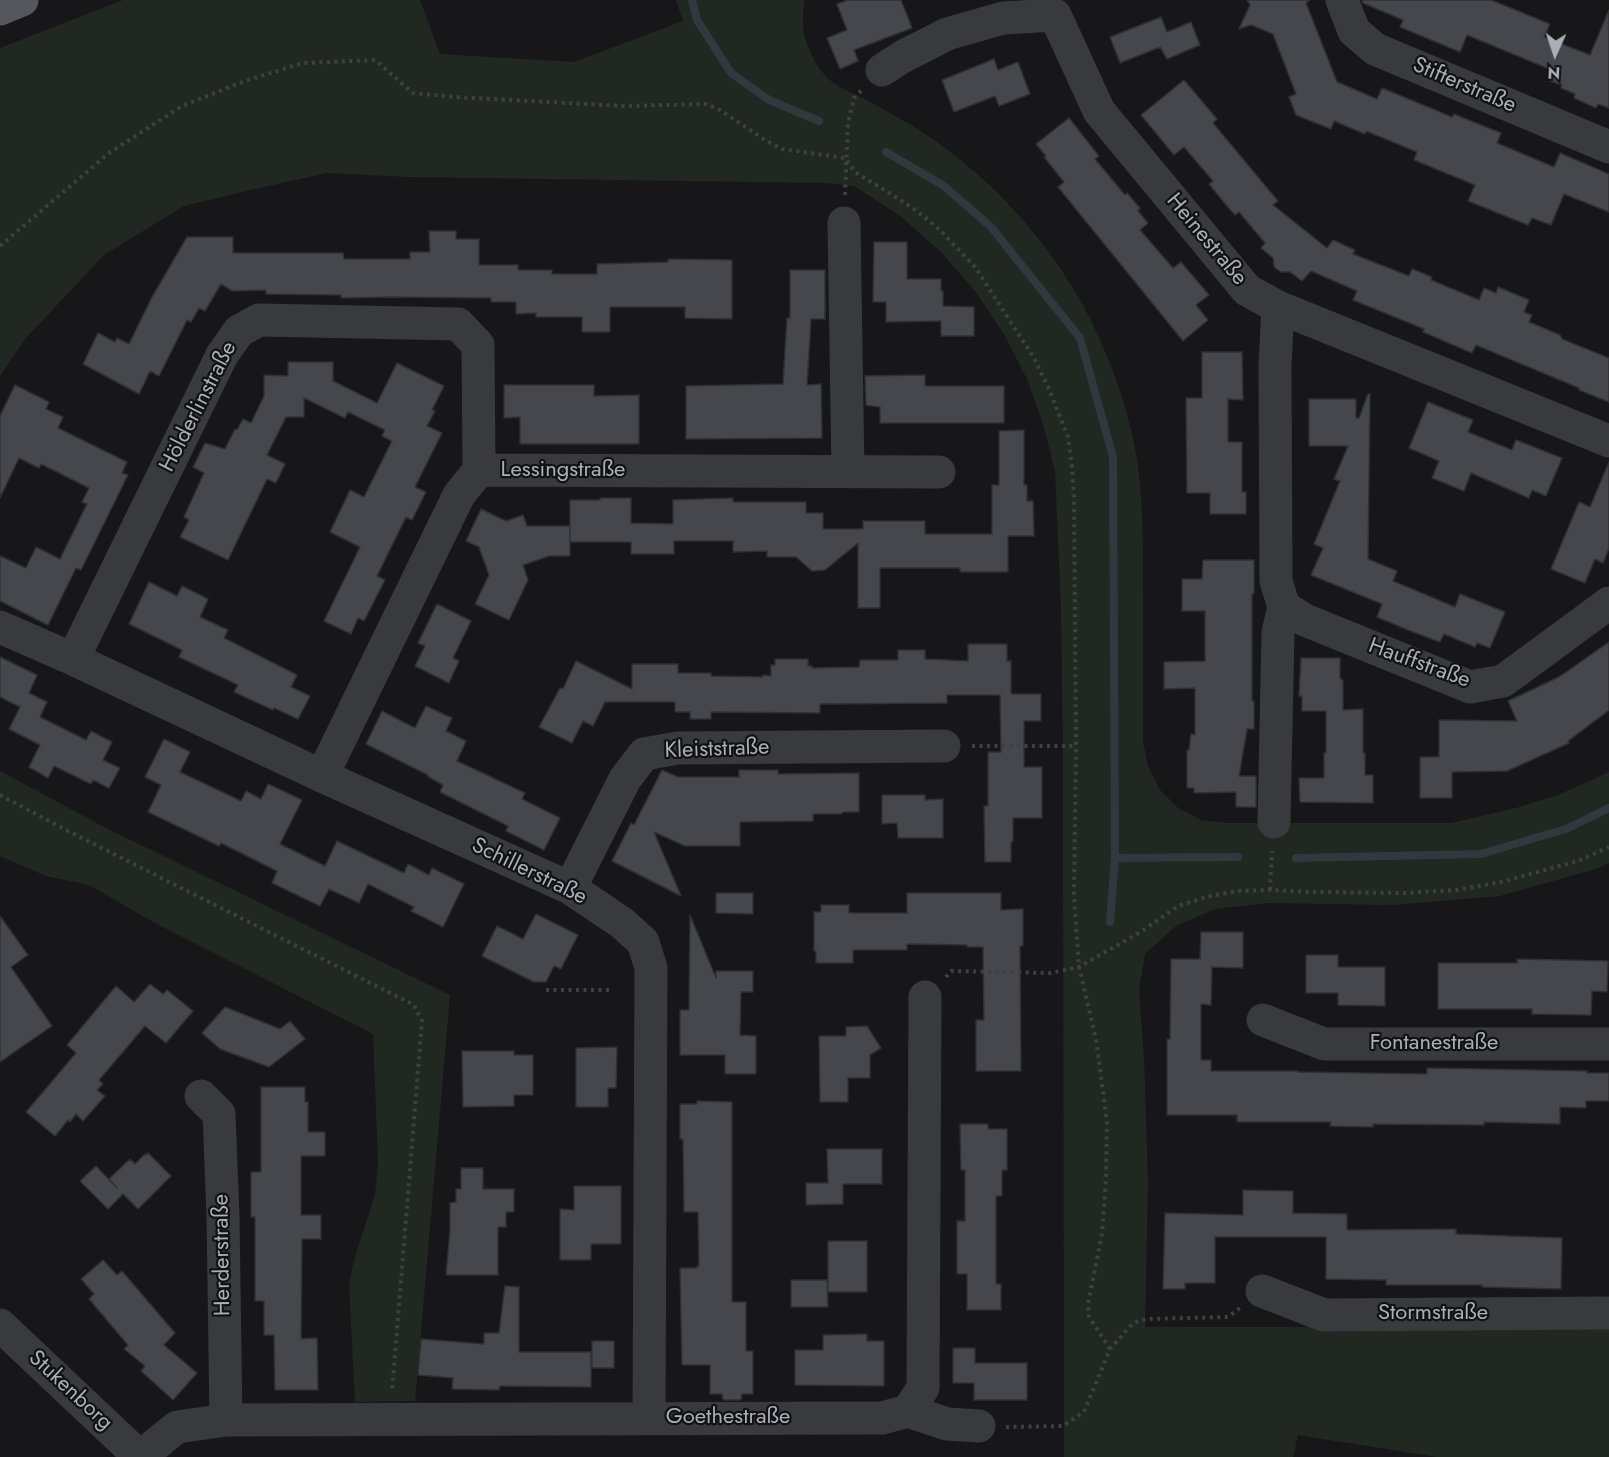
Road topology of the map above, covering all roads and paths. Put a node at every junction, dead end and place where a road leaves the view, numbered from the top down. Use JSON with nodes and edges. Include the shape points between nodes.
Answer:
{"nodes":[{"id":1,"x":22,"y":0,"type":"edge"},
{"id":2,"x":1342,"y":0,"type":"edge"},
{"id":3,"x":1064,"y":8,"type":"edge"},
{"id":4,"x":0,"y":9,"type":"edge"},
{"id":5,"x":882,"y":70,"type":"joint"},
{"id":6,"x":1609,"y":147,"type":"edge"},
{"id":7,"x":845,"y":158,"type":"junction"},
{"id":8,"x":844,"y":223,"type":"joint"},
{"id":9,"x":0,"y":246,"type":"edge"},
{"id":10,"x":1278,"y":306,"type":"junction"},
{"id":11,"x":1609,"y":441,"type":"edge"},
{"id":12,"x":479,"y":470,"type":"junction"},
{"id":13,"x":848,"y":472,"type":"junction"},
{"id":14,"x":939,"y":472,"type":"dead end"},
{"id":15,"x":1609,"y":603,"type":"edge"},
{"id":16,"x":1284,"y":607,"type":"junction"},
{"id":17,"x":0,"y":627,"type":"edge"},
{"id":18,"x":73,"y":659,"type":"junction"},
{"id":19,"x":944,"y":746,"type":"joint"},
{"id":20,"x":1076,"y":746,"type":"junction"},
{"id":21,"x":322,"y":776,"type":"junction"},
{"id":22,"x":0,"y":795,"type":"edge"},
{"id":23,"x":1274,"y":822,"type":"joint"},
{"id":24,"x":1609,"y":847,"type":"edge"},
{"id":25,"x":570,"y":888,"type":"junction"},
{"id":26,"x":1270,"y":890,"type":"junction"},
{"id":27,"x":1079,"y":967,"type":"junction"},
{"id":28,"x":546,"y":990,"type":"dead end"},
{"id":29,"x":612,"y":990,"type":"dead end"},
{"id":30,"x":925,"y":997,"type":"joint"},
{"id":31,"x":1263,"y":1020,"type":"dead end"},
{"id":32,"x":1609,"y":1044,"type":"edge"},
{"id":33,"x":201,"y":1096,"type":"dead end"},
{"id":34,"x":1262,"y":1291,"type":"joint"},
{"id":35,"x":1609,"y":1313,"type":"edge"},
{"id":36,"x":0,"y":1325,"type":"edge"},
{"id":37,"x":1110,"y":1350,"type":"junction"},
{"id":38,"x":908,"y":1411,"type":"junction"},
{"id":39,"x":649,"y":1418,"type":"junction"},
{"id":40,"x":226,"y":1420,"type":"junction"},
{"id":41,"x":390,"y":1420,"type":"junction"},
{"id":42,"x":979,"y":1426,"type":"joint"},
{"id":43,"x":140,"y":1457,"type":"edge"}],
"edges":[{"from":1,"to":4,"type":"main road"},
{"from":2,"to":6,"type":"street","name":"Stifterstraße","via":[[1354,31],[1375,49]]},
{"from":3,"to":5,"type":"street","name":"Heinestraße","via":[[1003,18],[947,34]]},
{"from":3,"to":10,"type":"street","name":"Heinestraße","via":[[1100,111],[1247,290]]},
{"from":5,"to":7,"type":"path","via":[[854,98]]},
{"from":7,"to":8,"type":"path"},
{"from":7,"to":9,"type":"path","via":[[782,149],[706,104],[622,106],[413,93],[375,60],[303,63],[182,106],[110,153]]},
{"from":7,"to":20,"type":"path","via":[[855,172],[939,229],[975,267],[1034,358],[1053,398],[1068,438],[1074,496]]},
{"from":8,"to":13,"type":"street"},
{"from":10,"to":11,"type":"street","name":"Heinestraße"},
{"from":10,"to":16,"type":"street","via":[[1276,581]]},
{"from":12,"to":13,"type":"street","name":"Lessingstraße"},
{"from":12,"to":18,"type":"street","name":"Hölderlinstraße","via":[[478,345],[458,324],[259,320],[239,331],[222,355]]},
{"from":12,"to":21,"type":"street","name":"Lessingstraße","via":[[459,495]]},
{"from":13,"to":14,"type":"street","name":"Lessingstraße"},
{"from":15,"to":16,"type":"street","name":"Hauffstraße","via":[[1503,681],[1470,687],[1305,620]]},
{"from":16,"to":23,"type":"street","via":[[1278,632]]},
{"from":17,"to":18,"type":"street","name":"Schillerstraße"},
{"from":18,"to":21,"type":"street","name":"Schillerstraße"},
{"from":19,"to":20,"type":"path"},
{"from":19,"to":25,"type":"street","name":"Kleiststraße","via":[[678,748],[644,754],[625,778]]},
{"from":20,"to":27,"type":"path","via":[[1074,897]]},
{"from":21,"to":25,"type":"street","name":"Schillerstraße"},
{"from":22,"to":41,"type":"path","via":[[414,1005],[422,1021]]},
{"from":23,"to":26,"type":"path"},
{"from":24,"to":26,"type":"path","via":[[1578,861],[1457,890],[1380,893]]},
{"from":25,"to":39,"type":"street","name":"Schillerstraße","via":[[643,942],[651,968]]},
{"from":26,"to":27,"type":"path","via":[[1237,891],[1178,906]]},
{"from":27,"to":30,"type":"path","via":[[1052,973],[951,971]]},
{"from":27,"to":37,"type":"path","via":[[1096,1039],[1107,1122],[1102,1234],[1089,1317]]},
{"from":28,"to":29,"type":"path"},
{"from":30,"to":38,"type":"street","via":[[923,1388]]},
{"from":31,"to":32,"type":"street","name":"Fontanestraße","via":[[1324,1044]]},
{"from":33,"to":40,"type":"street","name":"Herderstraße","via":[[219,1114]]},
{"from":34,"to":35,"type":"street","name":"Stormstraße","via":[[1324,1315]]},
{"from":34,"to":37,"type":"path","via":[[1228,1317],[1146,1319],[1133,1323]]},
{"from":36,"to":43,"type":"street","name":"Stukenborg"},
{"from":37,"to":42,"type":"path","via":[[1084,1412],[1064,1426]]},
{"from":38,"to":39,"type":"street","name":"Goethestraße","via":[[882,1418]]},
{"from":38,"to":42,"type":"street","via":[[947,1424]]},
{"from":39,"to":41,"type":"street","name":"Goethestraße"},
{"from":40,"to":41,"type":"street","name":"Goethestraße"},
{"from":40,"to":43,"type":"street","name":"Goethestraße","via":[[177,1427]]}]}
